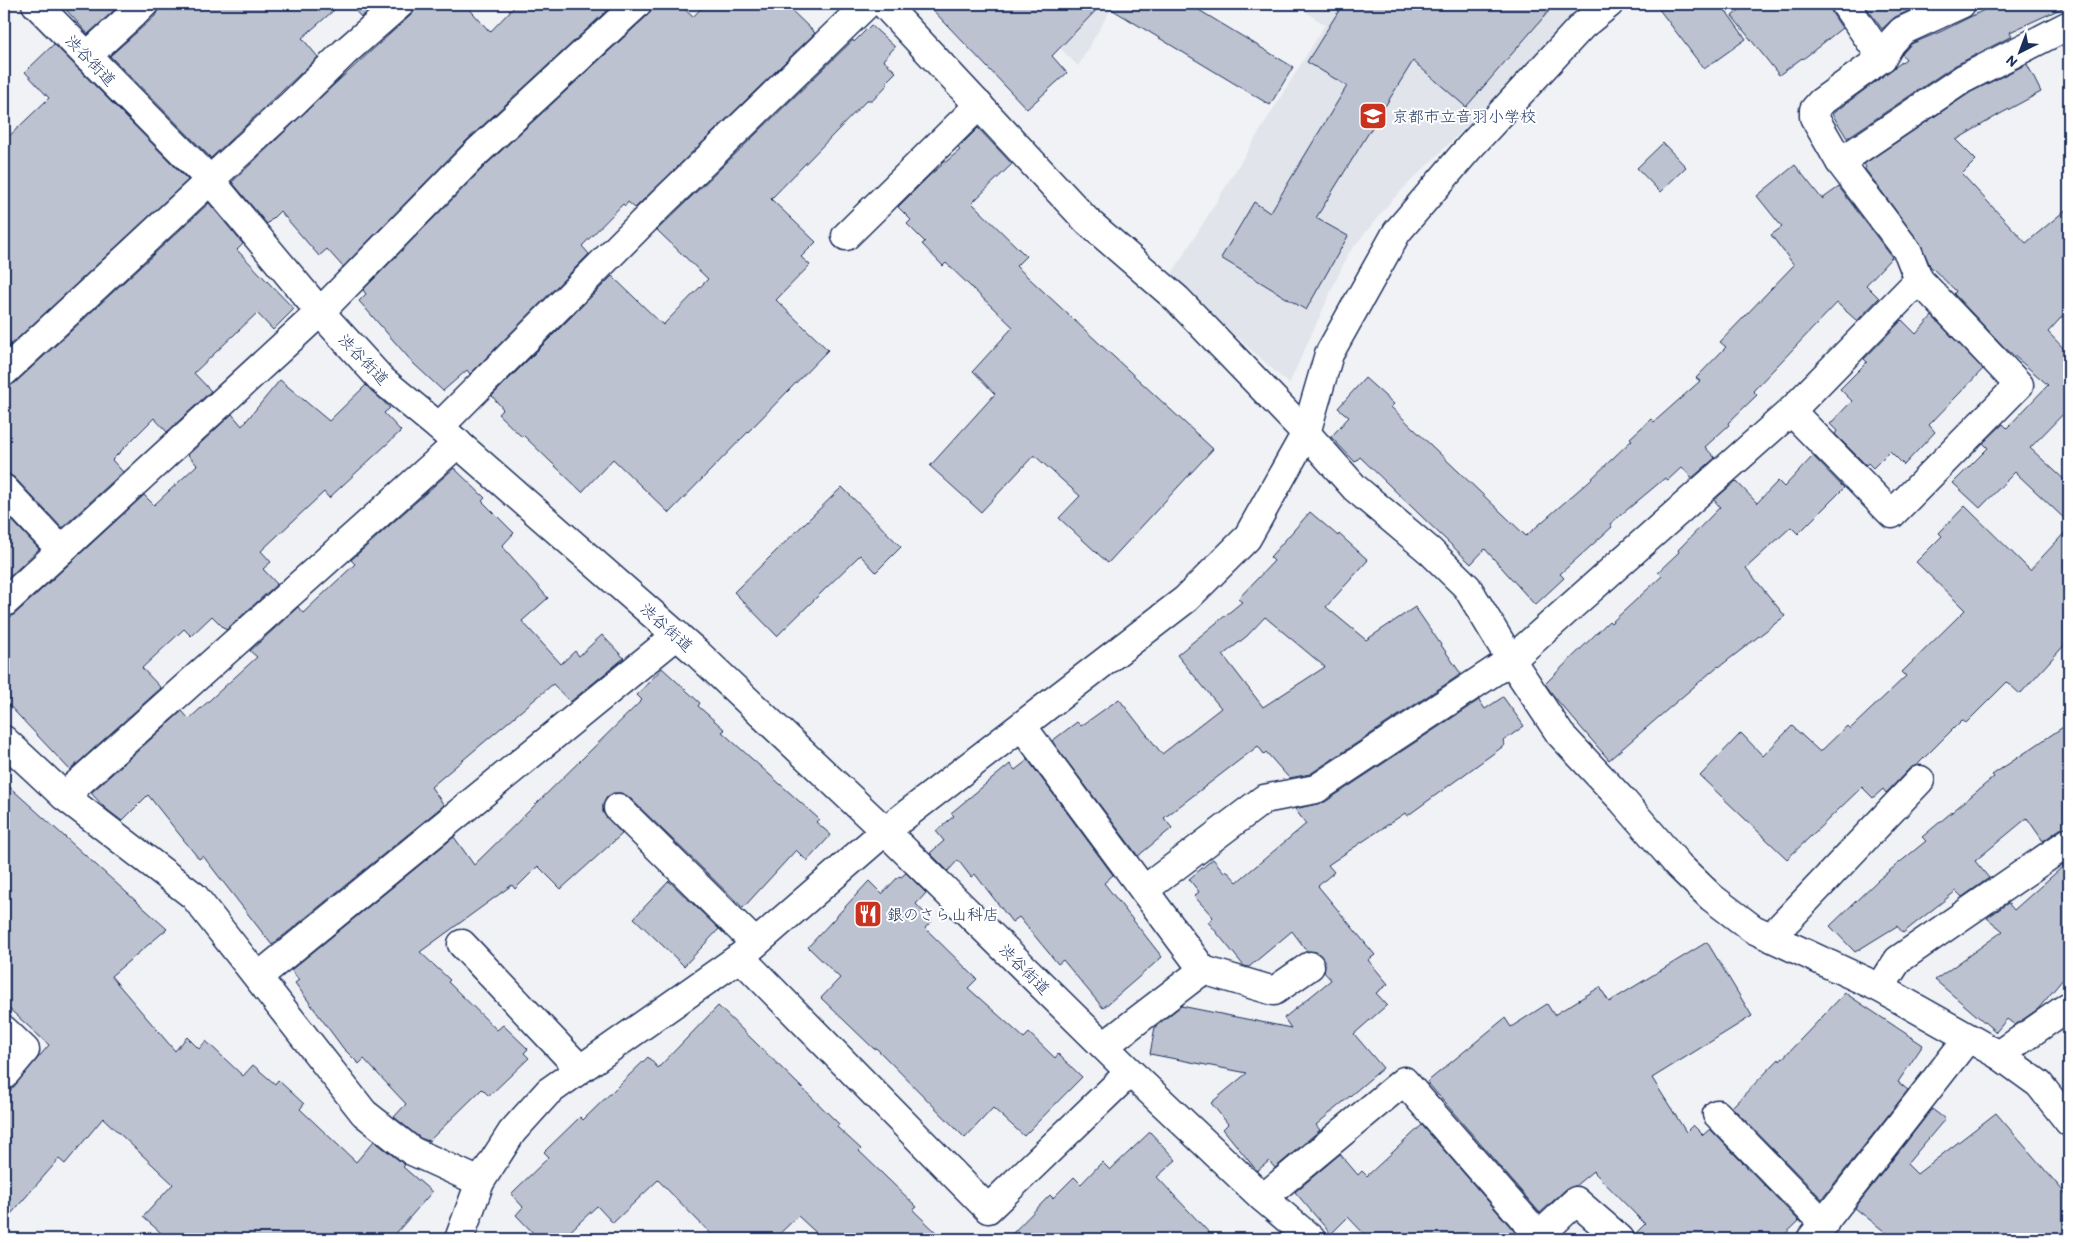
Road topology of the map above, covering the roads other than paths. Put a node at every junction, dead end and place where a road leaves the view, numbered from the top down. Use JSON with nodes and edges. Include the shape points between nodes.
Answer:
{"nodes":[{"id":1,"x":36,"y":4,"type":"edge"},
{"id":2,"x":144,"y":4,"type":"edge"},
{"id":3,"x":400,"y":4,"type":"edge"},
{"id":4,"x":637,"y":4,"type":"edge"},
{"id":5,"x":867,"y":4,"type":"edge"},
{"id":6,"x":884,"y":4,"type":"edge"},
{"id":7,"x":1609,"y":4,"type":"edge"},
{"id":8,"x":1845,"y":4,"type":"edge"},
{"id":9,"x":1961,"y":4,"type":"edge"},
{"id":10,"x":2069,"y":25,"type":"edge"},
{"id":11,"x":87,"y":56,"type":"junction"},
{"id":12,"x":1882,"y":58,"type":"junction"},
{"id":13,"x":979,"y":105,"type":"junction"},
{"id":14,"x":1840,"y":162,"type":"junction"},
{"id":15,"x":210,"y":180,"type":"junction"},
{"id":16,"x":846,"y":236,"type":"dead end"},
{"id":17,"x":1918,"y":280,"type":"junction"},
{"id":18,"x":320,"y":312,"type":"junction"},
{"id":19,"x":4,"y":372,"type":"edge"},
{"id":20,"x":1791,"y":411,"type":"junction"},
{"id":21,"x":1306,"y":433,"type":"junction"},
{"id":22,"x":449,"y":435,"type":"junction"},
{"id":23,"x":4,"y":489,"type":"edge"},
{"id":24,"x":61,"y":550,"type":"junction"},
{"id":25,"x":4,"y":603,"type":"edge"},
{"id":26,"x":677,"y":635,"type":"junction"},
{"id":27,"x":1511,"y":660,"type":"junction"},
{"id":28,"x":1022,"y":726,"type":"junction"},
{"id":29,"x":4,"y":740,"type":"edge"},
{"id":30,"x":1920,"y":780,"type":"dead end"},
{"id":31,"x":64,"y":796,"type":"junction"},
{"id":32,"x":618,"y":808,"type":"dead end"},
{"id":33,"x":885,"y":831,"type":"junction"},
{"id":34,"x":2069,"y":842,"type":"edge"},
{"id":35,"x":1144,"y":890,"type":"junction"},
{"id":36,"x":1772,"y":936,"type":"junction"},
{"id":37,"x":462,"y":944,"type":"dead end"},
{"id":38,"x":747,"y":950,"type":"junction"},
{"id":39,"x":1310,"y":966,"type":"dead end"},
{"id":40,"x":1203,"y":970,"type":"junction"},
{"id":41,"x":258,"y":977,"type":"junction"},
{"id":42,"x":1880,"y":988,"type":"junction"},
{"id":43,"x":2069,"y":1006,"type":"edge"},
{"id":44,"x":4,"y":1030,"type":"edge"},
{"id":45,"x":1968,"y":1038,"type":"junction"},
{"id":46,"x":1104,"y":1046,"type":"junction"},
{"id":47,"x":1999,"y":1056,"type":"junction"},
{"id":48,"x":580,"y":1069,"type":"junction"},
{"id":49,"x":1130,"y":1072,"type":"junction"},
{"id":50,"x":4,"y":1075,"type":"edge"},
{"id":51,"x":1717,"y":1114,"type":"dead end"},
{"id":52,"x":2069,"y":1122,"type":"edge"},
{"id":53,"x":480,"y":1182,"type":"junction"},
{"id":54,"x":1263,"y":1198,"type":"junction"},
{"id":55,"x":1817,"y":1232,"type":"edge"},
{"id":56,"x":1297,"y":1235,"type":"edge"},
{"id":57,"x":1537,"y":1238,"type":"edge"},
{"id":58,"x":459,"y":1239,"type":"edge"},
{"id":59,"x":1620,"y":1239,"type":"edge"}],
"edges":[{"from":1,"to":11,"type":"street","name":"渋谷街道"},
{"from":2,"to":11,"type":"street"},
{"from":3,"to":15,"type":"street"},
{"from":4,"to":18,"type":"street","via":[[476,153]]},
{"from":5,"to":22,"type":"street","via":[[662,203]]},
{"from":6,"to":13,"type":"street"},
{"from":7,"to":21,"type":"street","via":[[1582,26],[1469,148],[1397,232],[1329,354]]},
{"from":8,"to":12,"type":"street"},
{"from":9,"to":12,"type":"street","via":[[1902,31]]},
{"from":10,"to":14,"type":"street","via":[[1963,79]]},
{"from":11,"to":15,"type":"street","name":"渋谷街道"},
{"from":12,"to":14,"type":"street","via":[[1814,110],[1814,117]]},
{"from":13,"to":16,"type":"street"},
{"from":13,"to":21,"type":"street","via":[[1087,221],[1178,299]]},
{"from":14,"to":17,"type":"street","via":[[1908,252]]},
{"from":15,"to":18,"type":"street","name":"渋谷街道"},
{"from":15,"to":19,"type":"street"},
{"from":17,"to":20,"type":"street"},
{"from":17,"to":20,"type":"street","via":[[2019,385],[1892,514]]},
{"from":18,"to":22,"type":"street","name":"渋谷街道","via":[[382,380]]},
{"from":18,"to":24,"type":"street"},
{"from":20,"to":27,"type":"street"},
{"from":21,"to":27,"type":"street","via":[[1355,488],[1467,587]]},
{"from":21,"to":28,"type":"street","via":[[1247,538],[1186,599]]},
{"from":22,"to":26,"type":"street","name":"渋谷街道"},
{"from":22,"to":31,"type":"street"},
{"from":23,"to":24,"type":"street"},
{"from":24,"to":25,"type":"street"},
{"from":26,"to":33,"type":"street","name":"渋谷街道"},
{"from":26,"to":41,"type":"street"},
{"from":27,"to":35,"type":"street","via":[[1316,789],[1264,799]]},
{"from":27,"to":36,"type":"street","via":[[1560,734],[1679,866],[1711,897],[1753,929]]},
{"from":28,"to":33,"type":"street"},
{"from":28,"to":35,"type":"street"},
{"from":29,"to":31,"type":"street"},
{"from":30,"to":36,"type":"street"},
{"from":31,"to":41,"type":"street","via":[[194,896]]},
{"from":32,"to":38,"type":"street"},
{"from":33,"to":38,"type":"street"},
{"from":33,"to":46,"type":"street","name":"渋谷街道"},
{"from":34,"to":42,"type":"street","via":[[1898,960]]},
{"from":35,"to":40,"type":"street"},
{"from":36,"to":42,"type":"street"},
{"from":37,"to":48,"type":"street"},
{"from":38,"to":48,"type":"street"},
{"from":38,"to":49,"type":"street","via":[[988,1209]]},
{"from":39,"to":40,"type":"street","via":[[1274,991]]},
{"from":40,"to":46,"type":"street"},
{"from":41,"to":53,"type":"street","via":[[364,1113],[412,1151]]},
{"from":42,"to":45,"type":"street"},
{"from":43,"to":47,"type":"street"},
{"from":44,"to":50,"type":"street","via":[[26,1050]]},
{"from":45,"to":47,"type":"street"},
{"from":45,"to":55,"type":"street"},
{"from":46,"to":49,"type":"street","name":"渋谷街道"},
{"from":47,"to":52,"type":"street","via":[[2039,1084]]},
{"from":48,"to":53,"type":"street","via":[[548,1092],[512,1132]]},
{"from":49,"to":54,"type":"street","name":"渋谷街道"},
{"from":51,"to":55,"type":"street"},
{"from":53,"to":58,"type":"street"},
{"from":54,"to":56,"type":"street","name":"渋谷街道"},
{"from":54,"to":57,"type":"street","via":[[1404,1081]]},
{"from":57,"to":59,"type":"street","via":[[1576,1201]]}]}
